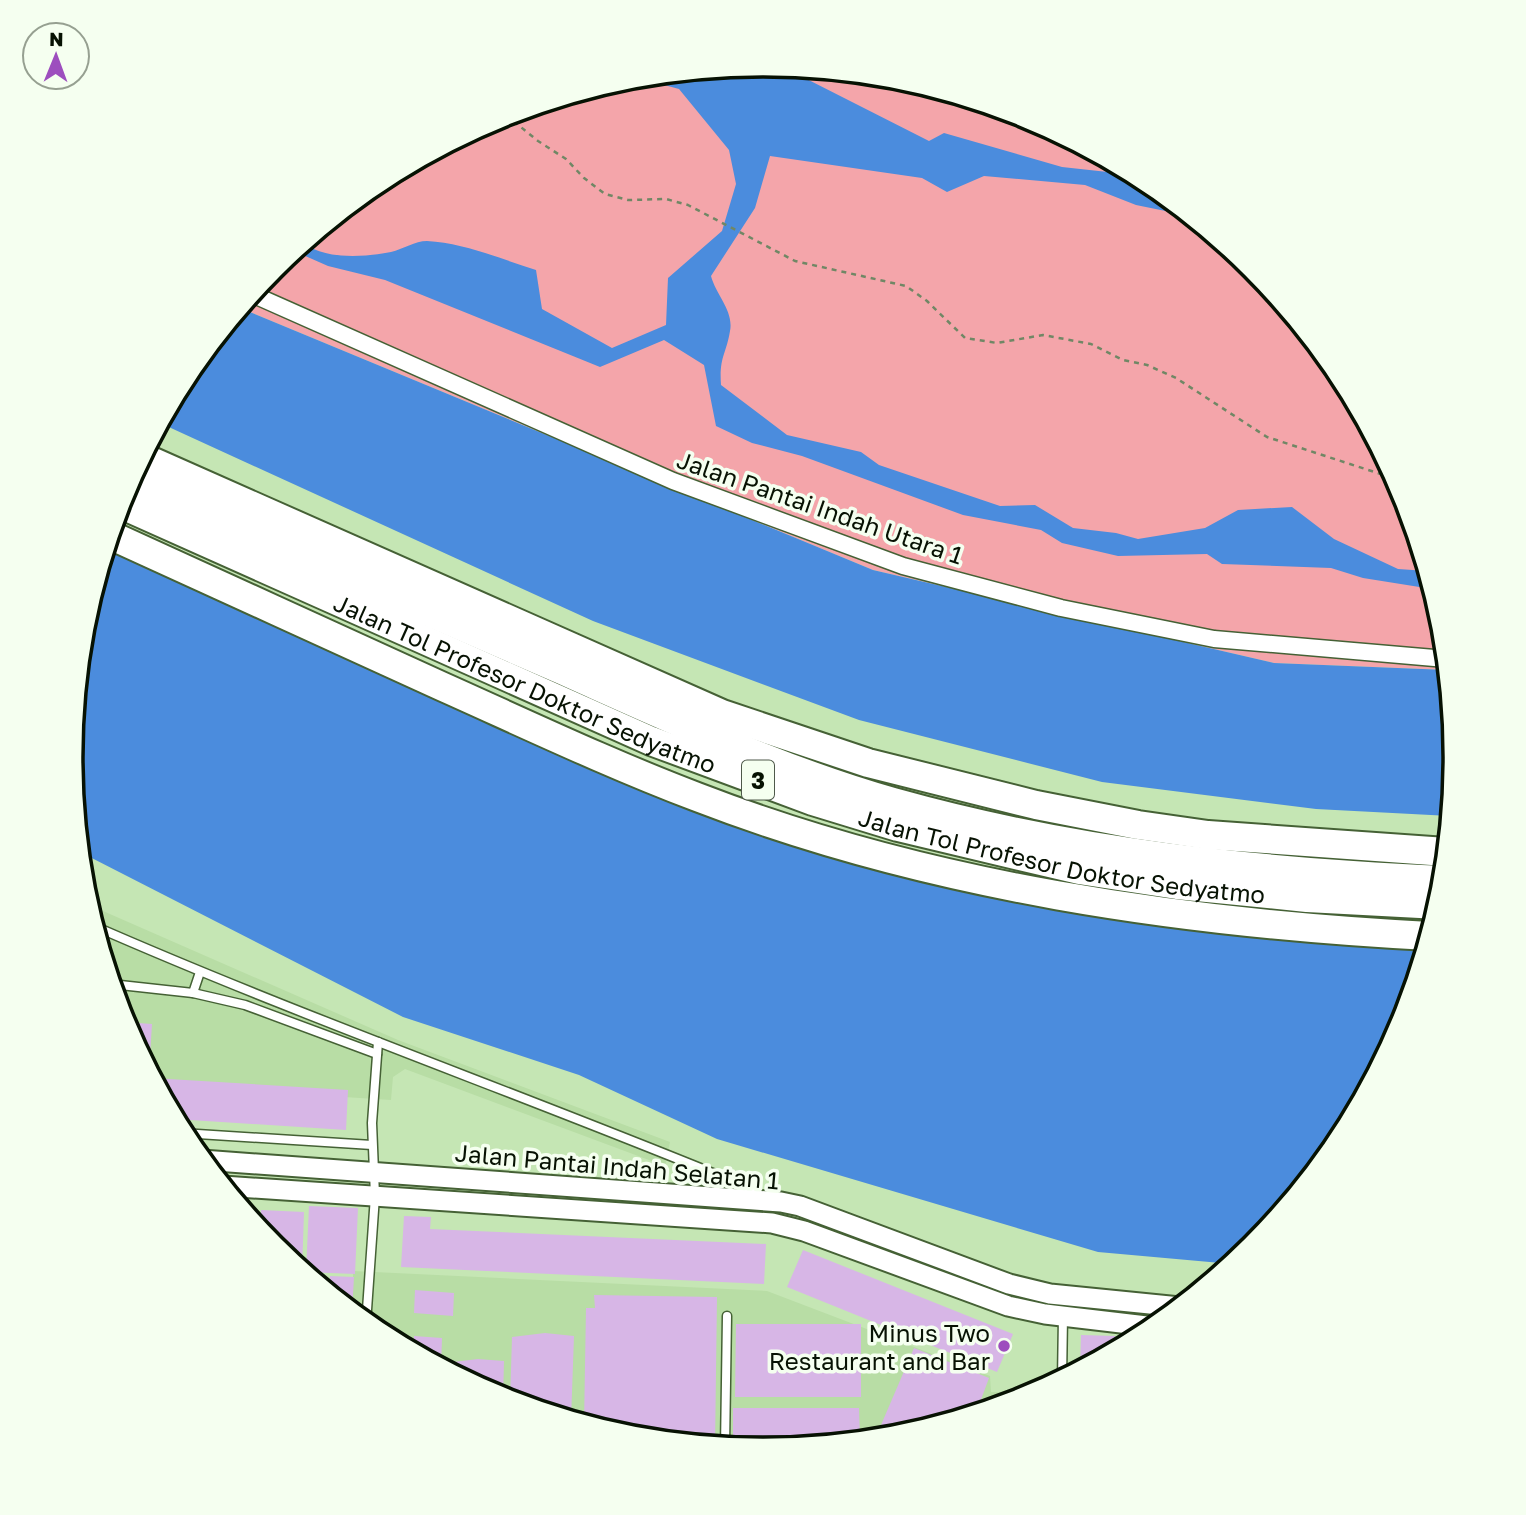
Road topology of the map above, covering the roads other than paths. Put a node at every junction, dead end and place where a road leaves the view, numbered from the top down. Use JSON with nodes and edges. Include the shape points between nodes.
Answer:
{"nodes":[{"id":1,"x":261,"y":298,"type":"edge"},
{"id":2,"x":151,"y":461,"type":"edge"},
{"id":3,"x":140,"y":484,"type":"edge"},
{"id":4,"x":130,"y":508,"type":"edge"},
{"id":5,"x":119,"y":539,"type":"edge"},
{"id":6,"x":1436,"y":658,"type":"edge"},
{"id":7,"x":1437,"y":851,"type":"edge"},
{"id":8,"x":1432,"y":879,"type":"edge"},
{"id":9,"x":1427,"y":904,"type":"edge"},
{"id":10,"x":105,"y":931,"type":"edge"},
{"id":11,"x":1420,"y":935,"type":"edge"},
{"id":12,"x":200,"y":972,"type":"junction"},
{"id":13,"x":122,"y":985,"type":"edge"},
{"id":14,"x":193,"y":993,"type":"junction"},
{"id":15,"x":378,"y":1042,"type":"junction"},
{"id":16,"x":377,"y":1054,"type":"junction"},
{"id":17,"x":196,"y":1134,"type":"edge"},
{"id":18,"x":372,"y":1145,"type":"junction"},
{"id":19,"x":215,"y":1161,"type":"edge"},
{"id":20,"x":372,"y":1171,"type":"junction"},
{"id":21,"x":235,"y":1187,"type":"edge"},
{"id":22,"x":375,"y":1196,"type":"junction"},
{"id":23,"x":762,"y":1200,"type":"junction"},
{"id":24,"x":1066,"y":1296,"type":"junction"},
{"id":25,"x":1165,"y":1306,"type":"edge"},
{"id":26,"x":367,"y":1310,"type":"edge"},
{"id":27,"x":727,"y":1316,"type":"dead end"},
{"id":28,"x":1063,"y":1316,"type":"junction"},
{"id":29,"x":1138,"y":1325,"type":"edge"},
{"id":30,"x":1062,"y":1369,"type":"edge"},
{"id":31,"x":725,"y":1437,"type":"edge"}],
"edges":[{"from":1,"to":6,"type":"street","name":"Jalan Pantai Indah Utara 1","via":[[673,481],[903,566],[1060,608],[1214,639]]},
{"from":2,"to":7,"type":"highway","name":"Jalan Tol Profesor Doktor Sedyatmo","number":"3","via":[[722,714],[868,763],[1138,825],[1208,835]]},
{"from":3,"to":8,"type":"highway","name":"Jalan Tol Profesor Doktor Sedyatmo","number":"3","via":[[741,750],[890,801],[1072,845],[1161,859]]},
{"from":4,"to":9,"type":"highway","name":"Jalan Tol Profesor Doktor Sedyatmo","number":"3","via":[[651,741],[898,827],[1079,870],[1177,885]]},
{"from":5,"to":11,"type":"highway","name":"Jalan Tol Profesor Doktor Sedyatmo","number":"3","via":[[576,747],[699,798],[799,830],[1027,890],[1133,910]]},
{"from":10,"to":12,"type":"lane"},
{"from":12,"to":14,"type":"lane"},
{"from":12,"to":15,"type":"lane"},
{"from":13,"to":14,"type":"lane"},
{"from":14,"to":16,"type":"lane","via":[[245,1005]]},
{"from":15,"to":16,"type":"lane"},
{"from":15,"to":23,"type":"lane","via":[[633,1140],[754,1190]]},
{"from":16,"to":18,"type":"lane"},
{"from":17,"to":18,"type":"lane"},
{"from":18,"to":20,"type":"lane"},
{"from":19,"to":20,"type":"street","name":"Jalan Pantai Indah Selatan 1"},
{"from":20,"to":22,"type":"lane"},
{"from":20,"to":23,"type":"street","name":"Jalan Pantai Indah Selatan 1"},
{"from":21,"to":22,"type":"street","name":"Jalan Pantai Indah Selatan 1"},
{"from":22,"to":26,"type":"lane"},
{"from":22,"to":28,"type":"street","name":"Jalan Pantai Indah Selatan 1","via":[[772,1223],[1008,1306]]},
{"from":23,"to":24,"type":"street","name":"Jalan Pantai Indah Selatan 1","via":[[800,1206],[1009,1284]]},
{"from":24,"to":25,"type":"street","name":"Jalan Pantai Indah Selatan 1"},
{"from":24,"to":28,"type":"street"},
{"from":27,"to":31,"type":"lane"},
{"from":28,"to":29,"type":"street","name":"Jalan Pantai Indah Selatan 1"},
{"from":28,"to":30,"type":"lane"}]}
